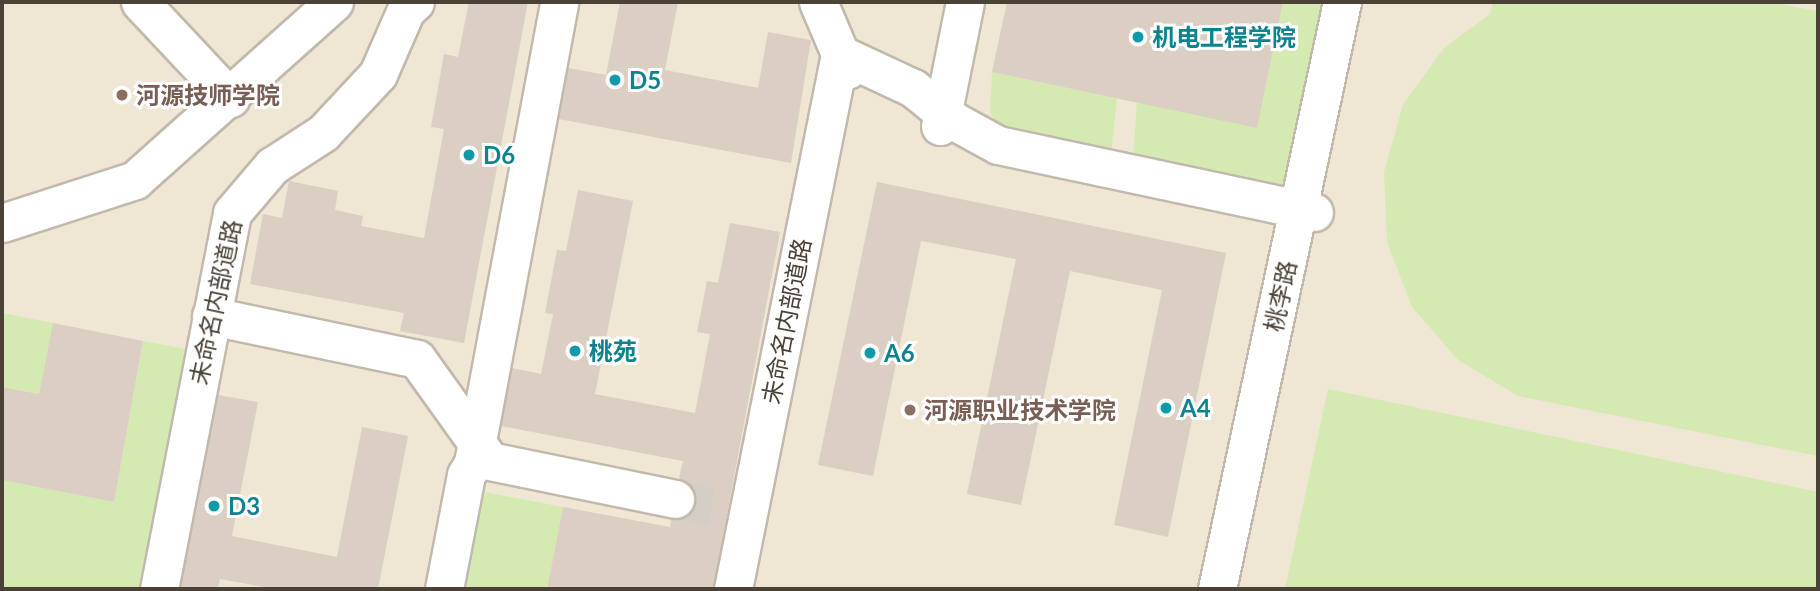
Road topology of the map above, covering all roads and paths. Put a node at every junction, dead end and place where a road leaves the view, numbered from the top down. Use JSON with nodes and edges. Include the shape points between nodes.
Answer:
{"nodes":[{"id":1,"x":140,"y":2,"type":"edge"},
{"id":2,"x":307,"y":2,"type":"edge"},
{"id":3,"x":334,"y":2,"type":"edge"},
{"id":4,"x":415,"y":2,"type":"edge"},
{"id":5,"x":543,"y":2,"type":"edge"},
{"id":6,"x":559,"y":2,"type":"edge"},
{"id":7,"x":818,"y":2,"type":"edge"},
{"id":8,"x":965,"y":2,"type":"edge"},
{"id":9,"x":1342,"y":2,"type":"edge"},
{"id":10,"x":1357,"y":2,"type":"edge"},
{"id":11,"x":844,"y":62,"type":"junction"},
{"id":12,"x":223,"y":91,"type":"junction"},
{"id":13,"x":941,"y":119,"type":"junction"},
{"id":14,"x":2,"y":204,"type":"edge"},
{"id":15,"x":1304,"y":217,"type":"junction"},
{"id":16,"x":2,"y":223,"type":"edge"},
{"id":17,"x":209,"y":325,"type":"junction"},
{"id":18,"x":467,"y":449,"type":"junction"},
{"id":19,"x":674,"y":507,"type":"tunnel mouth"},
{"id":20,"x":742,"y":521,"type":"junction"},
{"id":21,"x":159,"y":589,"type":"edge"},
{"id":22,"x":444,"y":589,"type":"edge"},
{"id":23,"x":733,"y":589,"type":"edge"},
{"id":24,"x":744,"y":589,"type":"edge"},
{"id":25,"x":1217,"y":589,"type":"edge"},
{"id":26,"x":1235,"y":589,"type":"edge"}],
"edges":[{"from":1,"to":12,"type":"street"},
{"from":2,"to":12,"type":"street"},
{"from":3,"to":12,"type":"street"},
{"from":4,"to":17,"type":"street","name":"未命名内部道路","via":[[406,10],[378,75],[323,133],[272,166],[232,213]]},
{"from":5,"to":18,"type":"street"},
{"from":6,"to":18,"type":"street"},
{"from":7,"to":11,"type":"street"},
{"from":8,"to":13,"type":"street"},
{"from":9,"to":15,"type":"street","name":"桃李路"},
{"from":10,"to":15,"type":"street","name":"桃李路"},
{"from":11,"to":13,"type":"street"},
{"from":11,"to":20,"type":"street","name":"未命名内部道路"},
{"from":12,"to":14,"type":"street","via":[[122,165]]},
{"from":12,"to":16,"type":"street","via":[[135,180]]},
{"from":13,"to":15,"type":"street","via":[[998,145]]},
{"from":15,"to":25,"type":"street","name":"桃李路"},
{"from":15,"to":26,"type":"street","name":"桃李路"},
{"from":17,"to":18,"type":"street","via":[[417,359]]},
{"from":17,"to":21,"type":"street","name":"未命名内部道路"},
{"from":18,"to":19,"type":"street","via":[[483,476]]},
{"from":18,"to":22,"type":"street"},
{"from":20,"to":23,"type":"street","name":"未命名内部道路"},
{"from":20,"to":24,"type":"street","name":"未命名内部道路"}]}
